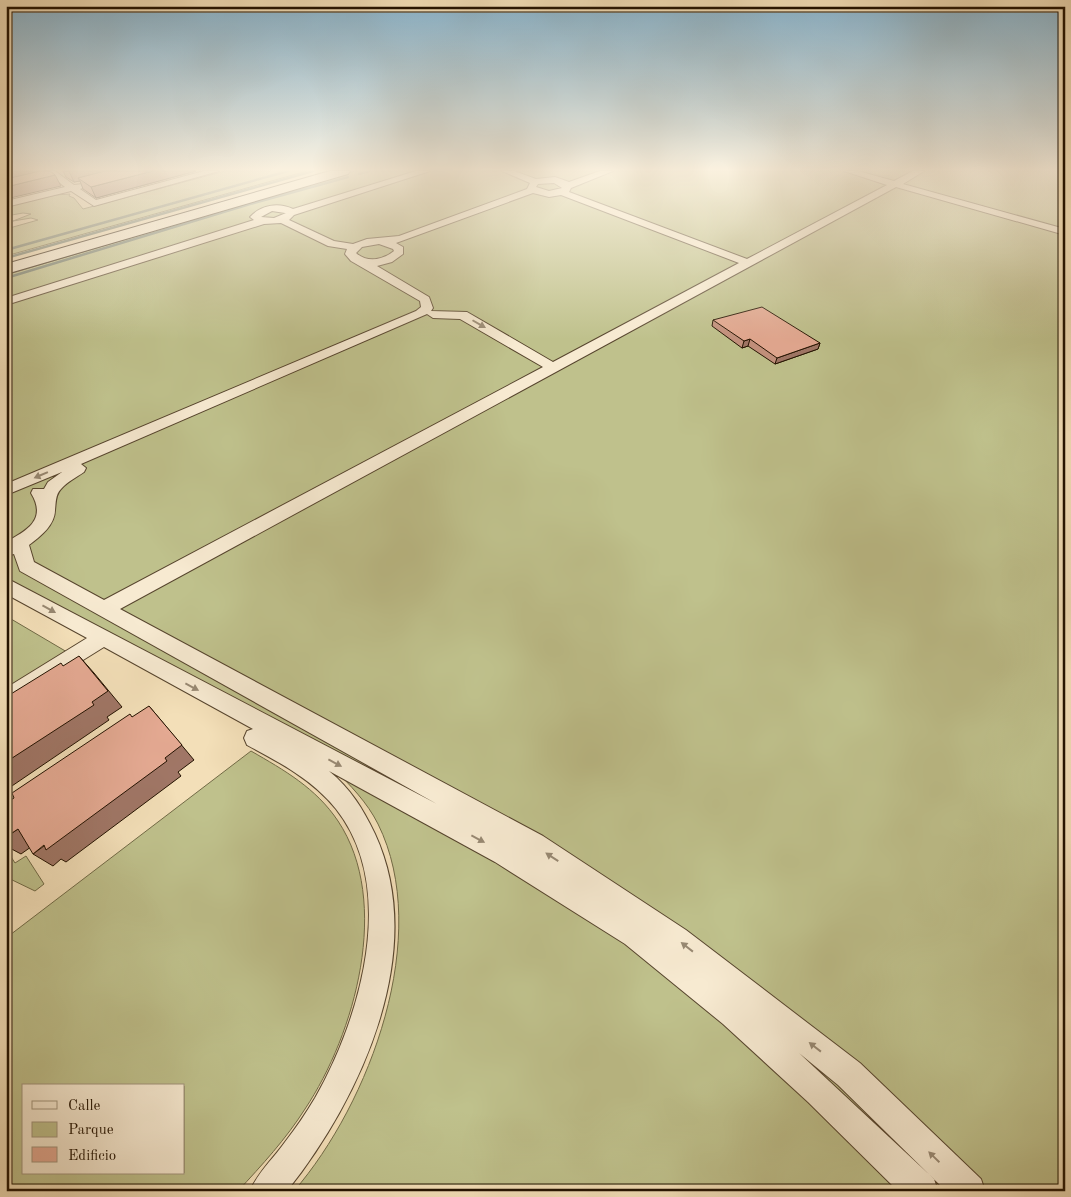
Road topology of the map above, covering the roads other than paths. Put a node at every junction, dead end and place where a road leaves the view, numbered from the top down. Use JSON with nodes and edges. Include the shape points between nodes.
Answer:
{"nodes":[{"id":1,"x":132,"y":227,"type":"edge"},
{"id":2,"x":151,"y":227,"type":"edge"},
{"id":3,"x":232,"y":227,"type":"edge"},
{"id":4,"x":235,"y":227,"type":"edge"},
{"id":5,"x":296,"y":227,"type":"edge"},
{"id":6,"x":433,"y":227,"type":"edge"},
{"id":7,"x":443,"y":227,"type":"edge"},
{"id":8,"x":658,"y":227,"type":"edge"},
{"id":9,"x":817,"y":227,"type":"edge"},
{"id":10,"x":1047,"y":227,"type":"edge"},
{"id":11,"x":1065,"y":232,"type":"edge"},
{"id":12,"x":383,"y":242,"type":"junction"},
{"id":13,"x":354,"y":247,"type":"junction"},
{"id":14,"x":399,"y":250,"type":"junction"},
{"id":15,"x":386,"y":260,"type":"junction"},
{"id":16,"x":363,"y":262,"type":"junction"},
{"id":17,"x":6,"y":263,"type":"edge"},
{"id":18,"x":750,"y":264,"type":"junction"},
{"id":19,"x":6,"y":269,"type":"edge"},
{"id":20,"x":6,"y":294,"type":"edge"},
{"id":21,"x":6,"y":302,"type":"edge"},
{"id":22,"x":433,"y":314,"type":"junction"},
{"id":23,"x":554,"y":368,"type":"junction"},
{"id":24,"x":8,"y":488,"type":"edge"},
{"id":25,"x":47,"y":501,"type":"junction"},
{"id":26,"x":13,"y":546,"type":"edge"},
{"id":27,"x":6,"y":585,"type":"edge"},
{"id":28,"x":105,"y":608,"type":"junction"},
{"id":29,"x":102,"y":639,"type":"junction"},
{"id":30,"x":6,"y":699,"type":"edge"},
{"id":31,"x":255,"y":738,"type":"dead end"},
{"id":32,"x":266,"y":1191,"type":"edge"},
{"id":33,"x":922,"y":1191,"type":"edge"},
{"id":34,"x":969,"y":1191,"type":"edge"}],
"edges":[{"from":1,"to":17,"type":"main road"},
{"from":2,"to":19,"type":"main road"},
{"from":3,"to":20,"type":"street"},
{"from":4,"to":21,"type":"street"},
{"from":5,"to":13,"type":"street","via":[[332,244]]},
{"from":6,"to":12,"type":"street"},
{"from":7,"to":14,"type":"street","via":[[407,242]]},
{"from":8,"to":18,"type":"street"},
{"from":9,"to":18,"type":"street"},
{"from":10,"to":11,"type":"street"},
{"from":12,"to":13,"type":"street"},
{"from":12,"to":14,"type":"street","via":[[391,243]]},
{"from":13,"to":16,"type":"street","via":[[350,254]]},
{"from":14,"to":15,"type":"street"},
{"from":15,"to":16,"type":"street"},
{"from":15,"to":22,"type":"street","via":[[388,270],[436,297],[439,305]]},
{"from":16,"to":24,"type":"street","one_way":true,"via":[[425,299],[427,308],[420,314]]},
{"from":18,"to":23,"type":"street"},
{"from":22,"to":23,"type":"street","one_way":true,"via":[[463,316]]},
{"from":22,"to":25,"type":"street","via":[[85,465],[60,480],[48,494]]},
{"from":23,"to":28,"type":"street"},
{"from":24,"to":25,"type":"street","via":[[27,488]]},
{"from":25,"to":26,"type":"street","via":[[48,512],[41,525]]},
{"from":26,"to":28,"type":"street","via":[[26,566]]},
{"from":27,"to":29,"type":"street","one_way":true},
{"from":34,"to":28,"type":"street","one_way":true,"via":[[849,1074],[677,939],[534,846]]},
{"from":29,"to":30,"type":"street"},
{"from":29,"to":33,"type":"street","one_way":true,"via":[[504,853],[625,929],[741,1020],[820,1091]]},
{"from":31,"to":32,"type":"street","via":[[295,759],[320,777],[352,812],[373,857],[379,882],[382,923],[372,997],[347,1070],[322,1116]]}]}
